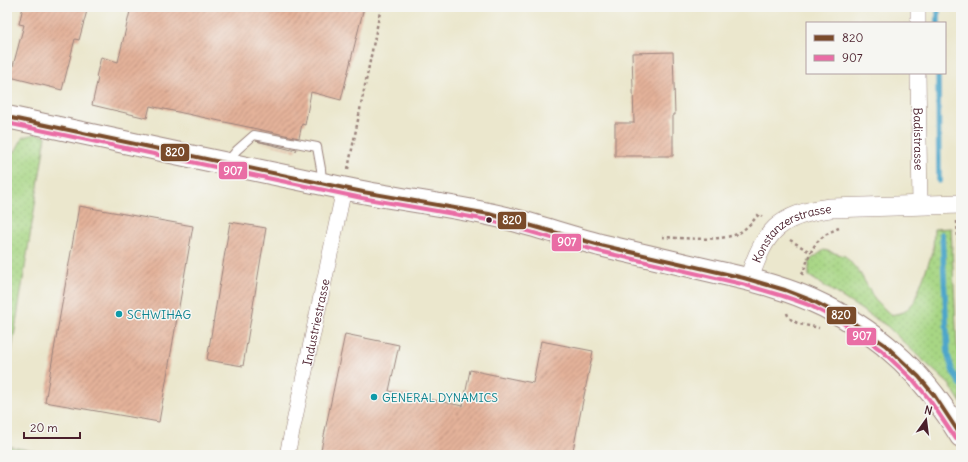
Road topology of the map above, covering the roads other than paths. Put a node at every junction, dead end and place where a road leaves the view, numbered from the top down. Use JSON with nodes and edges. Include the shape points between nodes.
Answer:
{"nodes":[{"id":1,"x":918,"y":7,"type":"edge"},
{"id":2,"x":918,"y":22,"type":"edge"},
{"id":3,"x":918,"y":74,"type":"edge"},
{"id":4,"x":7,"y":117,"type":"edge"},
{"id":5,"x":225,"y":164,"type":"junction"},
{"id":6,"x":322,"y":184,"type":"junction"},
{"id":7,"x":344,"y":189,"type":"junction"},
{"id":8,"x":961,"y":204,"type":"edge"},
{"id":9,"x":920,"y":205,"type":"junction"},
{"id":10,"x":749,"y":279,"type":"junction"},
{"id":11,"x":961,"y":436,"type":"edge"},
{"id":12,"x":287,"y":455,"type":"edge"}],
"edges":[{"from":1,"to":2,"type":"street"},
{"from":3,"to":9,"type":"street","name":"Badistrasse"},
{"from":4,"to":5,"type":"main road","name":"Konstanzerstrasse"},
{"from":5,"to":6,"type":"main road","name":"Konstanzerstrasse"},
{"from":5,"to":6,"type":"lane","via":[[254,135],[317,148]]},
{"from":6,"to":7,"type":"main road","name":"Konstanzerstrasse"},
{"from":7,"to":10,"type":"main road","name":"Konstanzerstrasse","via":[[510,219],[598,244]]},
{"from":7,"to":12,"type":"street","name":"Industriestrasse"},
{"from":8,"to":9,"type":"street","name":"Konstanzerstrasse"},
{"from":9,"to":10,"type":"street","name":"Konstanzerstrasse","via":[[830,208],[810,210],[791,217],[775,228],[763,245]]},
{"from":10,"to":11,"type":"main road","via":[[794,293],[824,306],[878,338],[905,362],[930,390]]}]}
